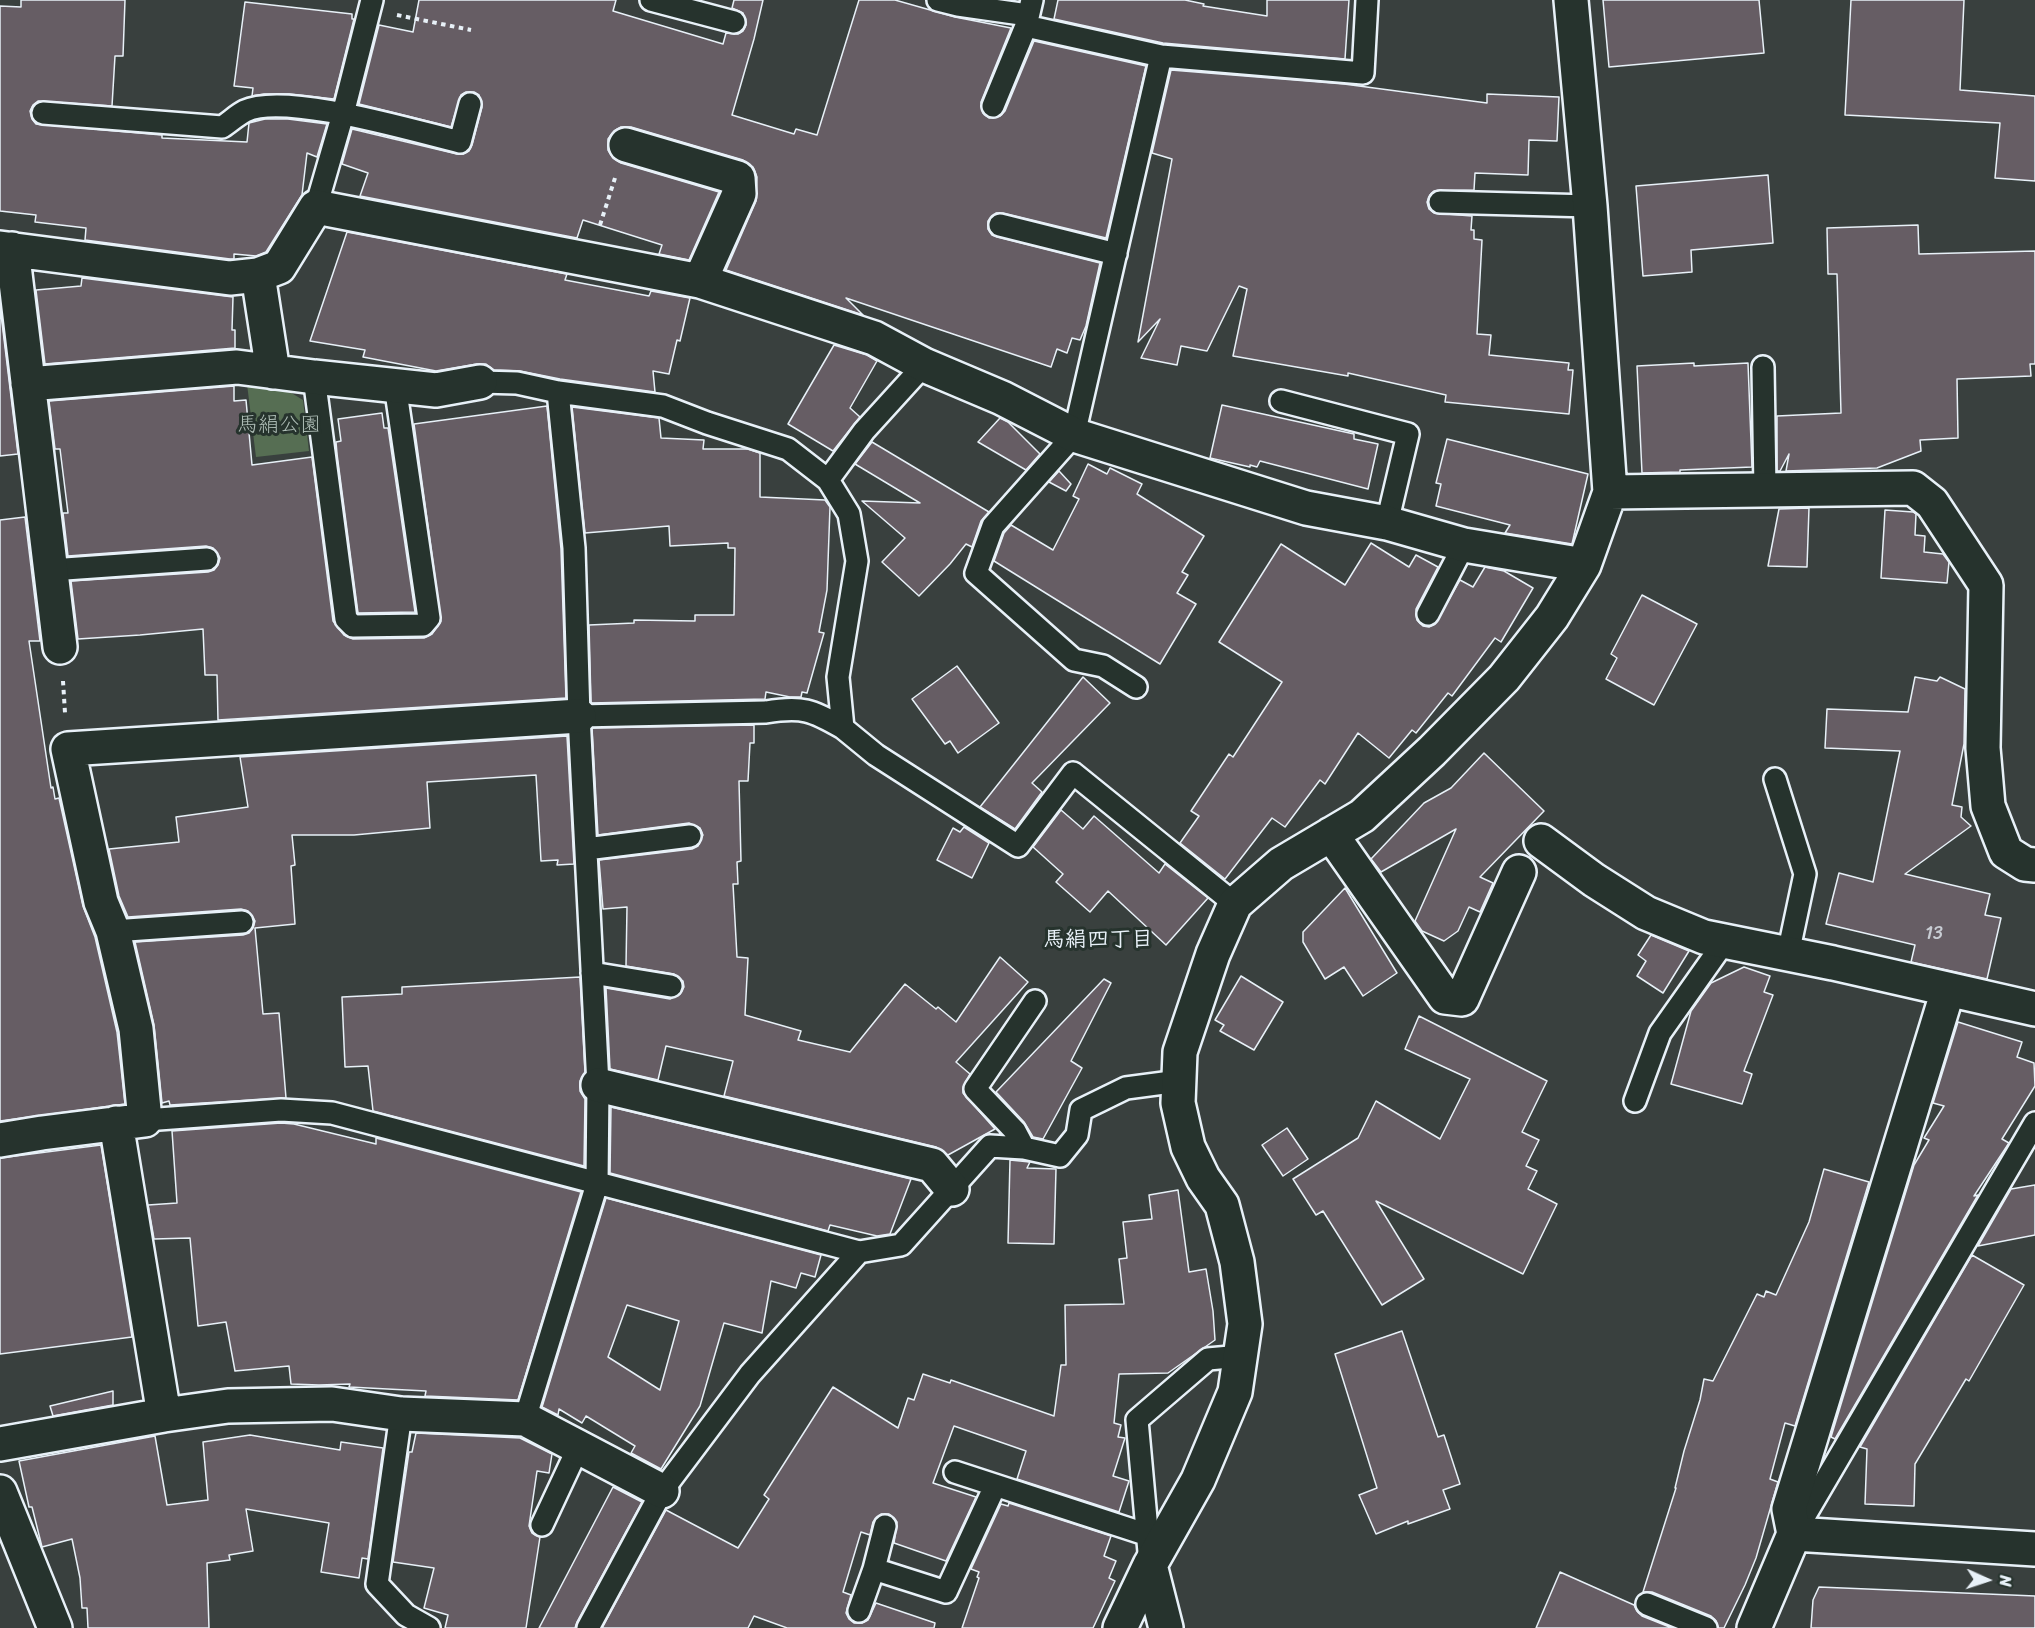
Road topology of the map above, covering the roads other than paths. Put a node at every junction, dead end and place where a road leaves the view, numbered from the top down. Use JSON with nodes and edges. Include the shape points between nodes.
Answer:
{"nodes":[{"id":1,"x":651,"y":0,"type":"edge"},
{"id":2,"x":938,"y":0,"type":"edge"},
{"id":3,"x":1367,"y":0,"type":"edge"},
{"id":4,"x":1570,"y":0,"type":"edge"},
{"id":5,"x":371,"y":4,"type":"edge"},
{"id":6,"x":1028,"y":14,"type":"edge"},
{"id":7,"x":734,"y":22,"type":"dead end"},
{"id":8,"x":1161,"y":56,"type":"junction"},
{"id":9,"x":470,"y":104,"type":"dead end"},
{"id":10,"x":993,"y":106,"type":"dead end"},
{"id":11,"x":43,"y":113,"type":"dead end"},
{"id":12,"x":343,"y":114,"type":"junction"},
{"id":13,"x":626,"y":145,"type":"road end"},
{"id":14,"x":1440,"y":202,"type":"dead end"},
{"id":15,"x":1590,"y":206,"type":"junction"},
{"id":16,"x":316,"y":207,"type":"junction"},
{"id":17,"x":1000,"y":225,"type":"dead end"},
{"id":18,"x":6,"y":249,"type":"edge"},
{"id":19,"x":1116,"y":254,"type":"junction"},
{"id":20,"x":258,"y":275,"type":"junction"},
{"id":21,"x":700,"y":281,"type":"junction"},
{"id":22,"x":924,"y":365,"type":"junction"},
{"id":23,"x":1763,"y":367,"type":"dead end"},
{"id":24,"x":273,"y":372,"type":"junction"},
{"id":25,"x":314,"y":377,"type":"junction"},
{"id":26,"x":480,"y":382,"type":"joint"},
{"id":27,"x":28,"y":384,"type":"junction"},
{"id":28,"x":395,"y":385,"type":"junction"},
{"id":29,"x":558,"y":392,"type":"junction"},
{"id":30,"x":1281,"y":401,"type":"dead end"},
{"id":31,"x":1074,"y":435,"type":"junction"},
{"id":32,"x":828,"y":480,"type":"junction"},
{"id":33,"x":1765,"y":489,"type":"junction"},
{"id":34,"x":1610,"y":492,"type":"junction"},
{"id":35,"x":1387,"y":523,"type":"junction"},
{"id":36,"x":1464,"y":545,"type":"junction"},
{"id":37,"x":207,"y":559,"type":"dead end"},
{"id":38,"x":1584,"y":565,"type":"junction"},
{"id":39,"x":51,"y":570,"type":"junction"},
{"id":40,"x":1428,"y":614,"type":"dead end"},
{"id":41,"x":60,"y":647,"type":"road end"},
{"id":42,"x":1136,"y":687,"type":"dead end"},
{"id":43,"x":579,"y":716,"type":"junction"},
{"id":44,"x":843,"y":728,"type":"junction"},
{"id":45,"x":1775,"y":779,"type":"dead end"},
{"id":46,"x":1331,"y":834,"type":"junction"},
{"id":47,"x":690,"y":836,"type":"dead end"},
{"id":48,"x":1541,"y":841,"type":"dead end"},
{"id":49,"x":586,"y":849,"type":"junction"},
{"id":50,"x":2035,"y":865,"type":"edge"},
{"id":51,"x":1519,"y":872,"type":"dead end"},
{"id":52,"x":1235,"y":904,"type":"junction"},
{"id":53,"x":242,"y":922,"type":"dead end"},
{"id":54,"x":113,"y":931,"type":"junction"},
{"id":55,"x":1725,"y":941,"type":"junction"},
{"id":56,"x":1788,"y":954,"type":"junction"},
{"id":57,"x":592,"y":972,"type":"junction"},
{"id":58,"x":671,"y":986,"type":"dead end"},
{"id":59,"x":1948,"y":990,"type":"junction"},
{"id":60,"x":1035,"y":1001,"type":"dead end"},
{"id":61,"x":2035,"y":1009,"type":"edge"},
{"id":62,"x":1179,"y":1081,"type":"junction"},
{"id":63,"x":598,"y":1085,"type":"junction"},
{"id":64,"x":1635,"y":1101,"type":"dead end"},
{"id":65,"x":130,"y":1122,"type":"junction"},
{"id":66,"x":2035,"y":1123,"type":"edge"},
{"id":67,"x":0,"y":1140,"type":"edge"},
{"id":68,"x":1024,"y":1148,"type":"junction"},
{"id":69,"x":597,"y":1184,"type":"junction"},
{"id":70,"x":952,"y":1189,"type":"junction"},
{"id":71,"x":859,"y":1252,"type":"junction"},
{"id":72,"x":1241,"y":1356,"type":"junction"},
{"id":73,"x":401,"y":1414,"type":"junction"},
{"id":74,"x":164,"y":1415,"type":"junction"},
{"id":75,"x":525,"y":1419,"type":"junction"},
{"id":76,"x":0,"y":1444,"type":"edge"},
{"id":77,"x":579,"y":1446,"type":"junction"},
{"id":78,"x":955,"y":1472,"type":"dead end"},
{"id":79,"x":995,"y":1486,"type":"junction"},
{"id":80,"x":662,"y":1491,"type":"junction"},
{"id":81,"x":0,"y":1493,"type":"edge"},
{"id":82,"x":542,"y":1525,"type":"dead end"},
{"id":83,"x":885,"y":1526,"type":"dead end"},
{"id":84,"x":1794,"y":1534,"type":"junction"},
{"id":85,"x":2035,"y":1549,"type":"edge"},
{"id":86,"x":1149,"y":1550,"type":"junction"},
{"id":87,"x":874,"y":1569,"type":"junction"},
{"id":88,"x":1647,"y":1604,"type":"dead end"},
{"id":89,"x":859,"y":1611,"type":"dead end"},
{"id":90,"x":55,"y":1628,"type":"edge"},
{"id":91,"x":429,"y":1628,"type":"edge"},
{"id":92,"x":588,"y":1628,"type":"edge"},
{"id":93,"x":1119,"y":1628,"type":"edge"},
{"id":94,"x":1167,"y":1628,"type":"edge"},
{"id":95,"x":1706,"y":1628,"type":"edge"},
{"id":96,"x":1754,"y":1628,"type":"edge"}],
"edges":[{"from":1,"to":7,"type":"lane"},
{"from":2,"to":6,"type":"lane"},
{"from":3,"to":8,"type":"lane","via":[[1363,73]]},
{"from":4,"to":15,"type":"street"},
{"from":5,"to":12,"type":"lane"},
{"from":6,"to":8,"type":"lane"},
{"from":6,"to":10,"type":"lane"},
{"from":8,"to":19,"type":"lane"},
{"from":9,"to":12,"type":"lane","via":[[460,142]]},
{"from":11,"to":12,"type":"lane","via":[[222,127],[246,111],[268,107],[303,107]]},
{"from":12,"to":16,"type":"lane"},
{"from":13,"to":21,"type":"street","via":[[738,178],[739,194]]},
{"from":14,"to":15,"type":"lane"},
{"from":15,"to":34,"type":"street"},
{"from":16,"to":20,"type":"street","via":[[279,267]]},
{"from":16,"to":21,"type":"street"},
{"from":17,"to":19,"type":"lane"},
{"from":18,"to":20,"type":"street","via":[[230,278]]},
{"from":18,"to":27,"type":"street"},
{"from":19,"to":31,"type":"lane"},
{"from":20,"to":24,"type":"street"},
{"from":21,"to":22,"type":"street","via":[[874,338]]},
{"from":22,"to":31,"type":"street","via":[[1002,398]]},
{"from":22,"to":32,"type":"lane","via":[[864,430]]},
{"from":23,"to":33,"type":"lane"},
{"from":24,"to":25,"type":"street"},
{"from":24,"to":27,"type":"street","via":[[237,367]]},
{"from":25,"to":28,"type":"street"},
{"from":25,"to":28,"type":"lane","via":[[346,619],[353,626],[423,625],[429,618]]},
{"from":26,"to":28,"type":"street","via":[[436,390]]},
{"from":26,"to":29,"type":"lane","via":[[517,383]]},
{"from":27,"to":39,"type":"street"},
{"from":29,"to":32,"type":"lane","via":[[663,406],[788,449]]},
{"from":29,"to":43,"type":"lane","via":[[574,548]]},
{"from":30,"to":35,"type":"lane","via":[[1408,434]]},
{"from":31,"to":35,"type":"street","via":[[1306,508]]},
{"from":31,"to":42,"type":"lane","via":[[993,526],[976,573],[1074,660],[1103,666]]},
{"from":32,"to":44,"type":"lane","via":[[849,514],[857,561],[838,677]]},
{"from":33,"to":34,"type":"street"},
{"from":33,"to":50,"type":"street","via":[[1913,488],[1932,503],[1986,585],[1983,748],[1988,806],[2006,852],[2025,864]]},
{"from":34,"to":38,"type":"street"},
{"from":35,"to":36,"type":"street"},
{"from":36,"to":38,"type":"street"},
{"from":36,"to":40,"type":"lane"},
{"from":37,"to":39,"type":"lane"},
{"from":38,"to":46,"type":"street","via":[[1552,616],[1504,678],[1362,816]]},
{"from":39,"to":41,"type":"street"},
{"from":43,"to":44,"type":"lane","via":[[766,712],[789,708],[817,713]]},
{"from":43,"to":49,"type":"lane"},
{"from":43,"to":54,"type":"street","via":[[68,749],[100,902]]},
{"from":44,"to":52,"type":"lane","via":[[876,755],[1018,846],[1073,773]]},
{"from":45,"to":56,"type":"lane","via":[[1805,874]]},
{"from":46,"to":51,"type":"street","via":[[1445,997],[1462,999]]},
{"from":46,"to":52,"type":"street","via":[[1281,864]]},
{"from":47,"to":49,"type":"lane"},
{"from":48,"to":55,"type":"street","via":[[1646,913],[1704,937]]},
{"from":49,"to":57,"type":"lane"},
{"from":52,"to":62,"type":"street","via":[[1213,954],[1180,1052]]},
{"from":53,"to":54,"type":"lane"},
{"from":54,"to":65,"type":"street","via":[[136,1029]]},
{"from":55,"to":56,"type":"street"},
{"from":55,"to":64,"type":"lane","via":[[1660,1033]]},
{"from":56,"to":59,"type":"street"},
{"from":57,"to":58,"type":"lane"},
{"from":57,"to":63,"type":"lane"},
{"from":59,"to":61,"type":"street"},
{"from":59,"to":84,"type":"street","via":[[1789,1509]]},
{"from":60,"to":68,"type":"lane","via":[[975,1089],[1015,1131]]},
{"from":62,"to":68,"type":"lane","via":[[1125,1088],[1081,1110],[1077,1135],[1060,1156]]},
{"from":62,"to":72,"type":"street","via":[[1178,1103],[1188,1147],[1222,1205],[1238,1262],[1245,1324]]},
{"from":63,"to":69,"type":"lane"},
{"from":63,"to":70,"type":"street","via":[[932,1165]]},
{"from":65,"to":67,"type":"street"},
{"from":65,"to":69,"type":"lane","via":[[281,1110],[332,1113]]},
{"from":65,"to":74,"type":"street"},
{"from":66,"to":84,"type":"lane"},
{"from":68,"to":70,"type":"lane","via":[[990,1146]]},
{"from":69,"to":71,"type":"lane"},
{"from":69,"to":75,"type":"lane"},
{"from":70,"to":71,"type":"lane","via":[[901,1245]]},
{"from":71,"to":80,"type":"lane","via":[[750,1374]]},
{"from":72,"to":86,"type":"street","via":[[1235,1392],[1198,1480]]},
{"from":72,"to":86,"type":"lane","via":[[1208,1359],[1137,1420]]},
{"from":73,"to":74,"type":"street","via":[[332,1404],[228,1406]]},
{"from":73,"to":75,"type":"street"},
{"from":73,"to":91,"type":"lane","via":[[377,1584],[406,1615]]},
{"from":74,"to":76,"type":"street"},
{"from":75,"to":77,"type":"street"},
{"from":77,"to":80,"type":"street"},
{"from":77,"to":82,"type":"lane"},
{"from":78,"to":79,"type":"lane"},
{"from":79,"to":86,"type":"lane"},
{"from":79,"to":87,"type":"lane","via":[[946,1592]]},
{"from":80,"to":92,"type":"lane"},
{"from":81,"to":90,"type":"street"},
{"from":83,"to":87,"type":"lane"},
{"from":84,"to":85,"type":"street"},
{"from":84,"to":96,"type":"street"},
{"from":86,"to":93,"type":"street"},
{"from":86,"to":94,"type":"street"},
{"from":87,"to":89,"type":"lane"},
{"from":88,"to":95,"type":"lane"}]}
